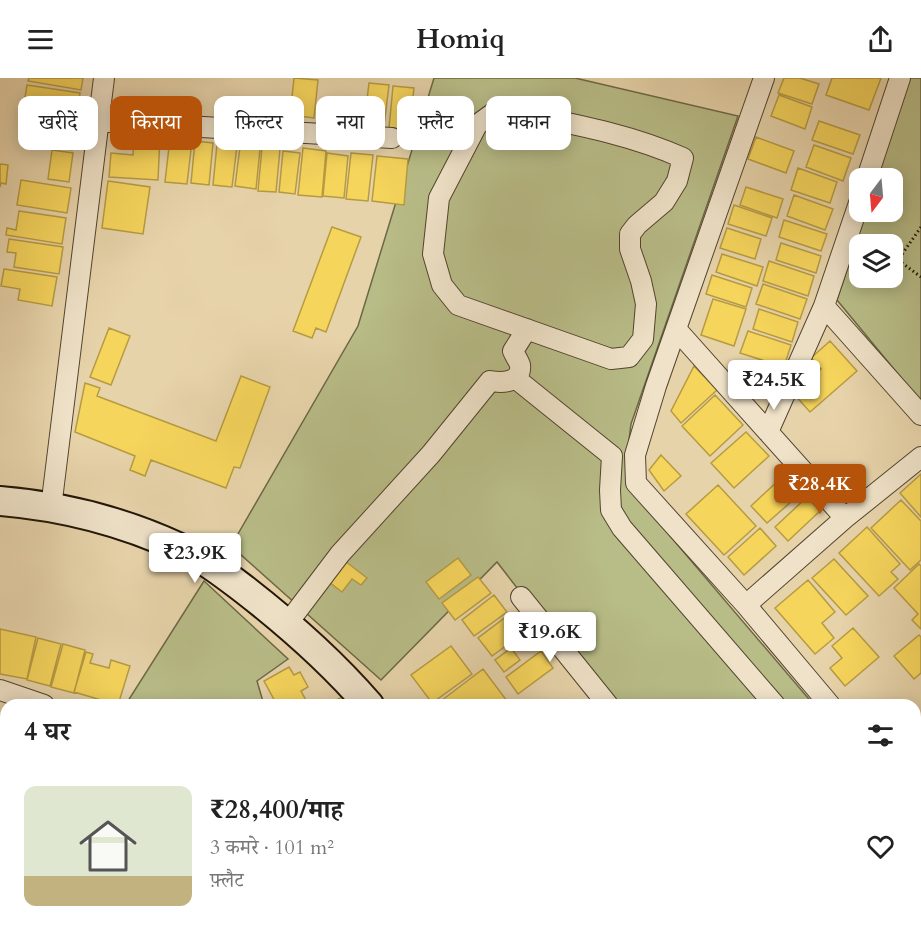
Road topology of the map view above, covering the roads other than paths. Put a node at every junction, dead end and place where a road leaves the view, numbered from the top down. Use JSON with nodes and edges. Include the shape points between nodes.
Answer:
{"nodes":[{"id":1,"x":104,"y":78,"type":"edge"},
{"id":2,"x":764,"y":78,"type":"edge"},
{"id":3,"x":900,"y":78,"type":"edge"},
{"id":4,"x":99,"y":121,"type":"junction"},
{"id":5,"x":392,"y":138,"type":"dead end"},
{"id":6,"x":870,"y":168,"type":"edge"},
{"id":7,"x":853,"y":222,"type":"edge"},
{"id":8,"x":824,"y":306,"type":"junction"},
{"id":9,"x":528,"y":329,"type":"junction"},
{"id":10,"x":676,"y":329,"type":"junction"},
{"id":11,"x":515,"y":378,"type":"junction"},
{"id":12,"x":921,"y":416,"type":"edge"},
{"id":13,"x":768,"y":432,"type":"junction"},
{"id":14,"x":921,"y":457,"type":"edge"},
{"id":15,"x":0,"y":501,"type":"edge"},
{"id":16,"x":51,"y":508,"type":"junction"},
{"id":17,"x":845,"y":518,"type":"junction"},
{"id":18,"x":522,"y":597,"type":"dead end"},
{"id":19,"x":746,"y":605,"type":"junction"},
{"id":20,"x":287,"y":624,"type":"junction"},
{"id":21,"x":0,"y":690,"type":"edge"},
{"id":22,"x":26,"y":699,"type":"edge"},
{"id":23,"x":364,"y":699,"type":"edge"},
{"id":24,"x":603,"y":699,"type":"edge"},
{"id":25,"x":770,"y":699,"type":"edge"},
{"id":26,"x":825,"y":699,"type":"edge"}],
"edges":[{"from":1,"to":4,"type":"street"},
{"from":2,"to":10,"type":"street"},
{"from":3,"to":6,"type":"street"},
{"from":4,"to":5,"type":"street"},
{"from":4,"to":16,"type":"street"},
{"from":7,"to":8,"type":"street"},
{"from":8,"to":12,"type":"street"},
{"from":8,"to":13,"type":"street"},
{"from":9,"to":9,"type":"street","via":[[458,305],[442,285],[433,254],[439,198],[477,125],[499,109],[602,131],[683,158],[677,181],[664,202],[630,234],[630,249],[646,304],[643,339],[629,357],[611,359]]},
{"from":9,"to":11,"type":"street","via":[[513,351],[520,363]]},
{"from":10,"to":13,"type":"street"},
{"from":10,"to":19,"type":"street","via":[[635,455],[636,483]]},
{"from":11,"to":20,"type":"street","via":[[508,382],[490,381],[431,454],[340,554]]},
{"from":11,"to":25,"type":"street","via":[[612,456],[611,510],[622,528]]},
{"from":13,"to":17,"type":"street"},
{"from":14,"to":17,"type":"street"},
{"from":15,"to":16,"type":"street"},
{"from":16,"to":20,"type":"street","via":[[123,526],[182,548],[222,573]]},
{"from":17,"to":19,"type":"street"},
{"from":18,"to":24,"type":"street"},
{"from":19,"to":26,"type":"street"},
{"from":20,"to":23,"type":"street"},
{"from":21,"to":22,"type":"street"}]}
